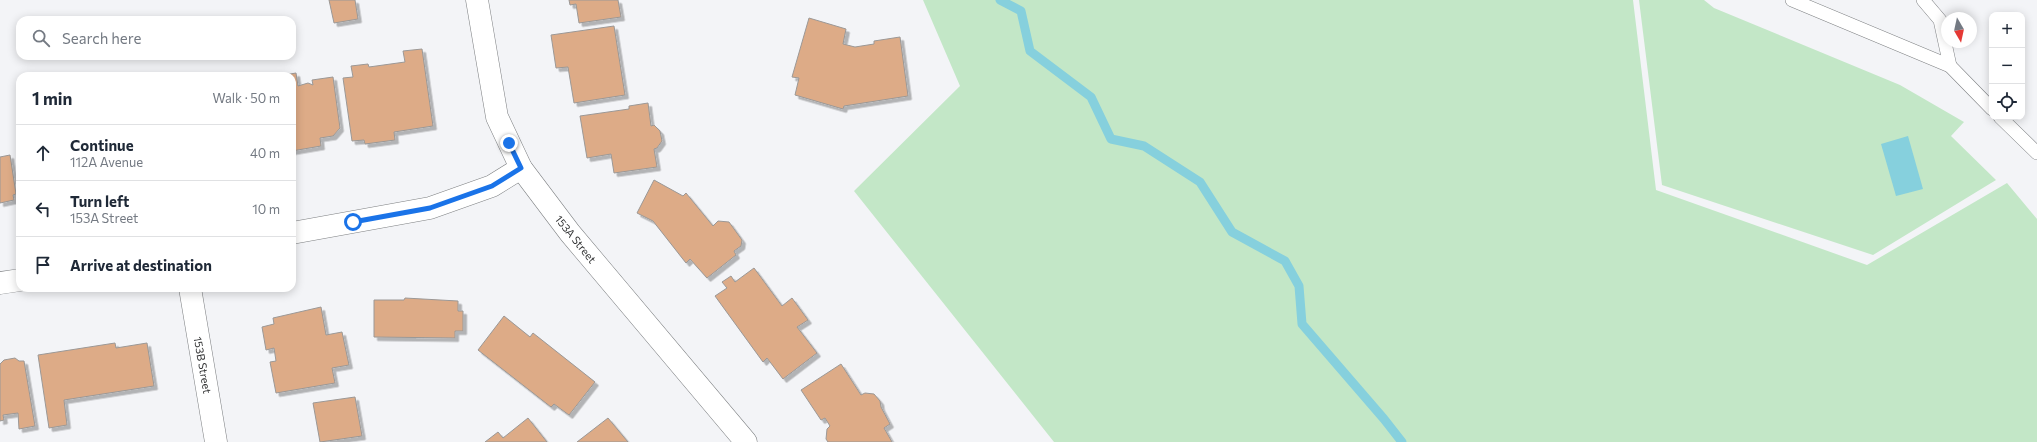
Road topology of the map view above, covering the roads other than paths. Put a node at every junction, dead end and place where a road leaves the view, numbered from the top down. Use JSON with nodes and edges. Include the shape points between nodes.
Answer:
{"nodes":[{"id":1,"x":476,"y":0,"type":"edge"},
{"id":2,"x":1792,"y":0,"type":"edge"},
{"id":3,"x":1923,"y":0,"type":"edge"},
{"id":4,"x":1950,"y":66,"type":"junction"},
{"id":5,"x":1989,"y":106,"type":"edge"},
{"id":6,"x":2003,"y":120,"type":"edge"},
{"id":7,"x":2037,"y":153,"type":"edge"},
{"id":8,"x":521,"y":168,"type":"junction"},
{"id":9,"x":296,"y":232,"type":"edge"},
{"id":10,"x":16,"y":281,"type":"edge"},
{"id":11,"x":0,"y":283,"type":"edge"},
{"id":12,"x":191,"y":292,"type":"edge"},
{"id":13,"x":216,"y":442,"type":"edge"},
{"id":14,"x":746,"y":442,"type":"edge"}],
"edges":[{"from":1,"to":8,"type":"street","name":"153A Street","via":[[497,117]]},
{"from":2,"to":4,"type":"lane"},
{"from":3,"to":4,"type":"lane","via":[[1940,20]]},
{"from":4,"to":5,"type":"lane"},
{"from":6,"to":7,"type":"lane"},
{"from":8,"to":9,"type":"street","via":[[492,186],[430,208]]},
{"from":8,"to":14,"type":"street","name":"153A Street","via":[[570,233]]},
{"from":10,"to":11,"type":"street"},
{"from":12,"to":13,"type":"street","name":"153B Street"}]}
